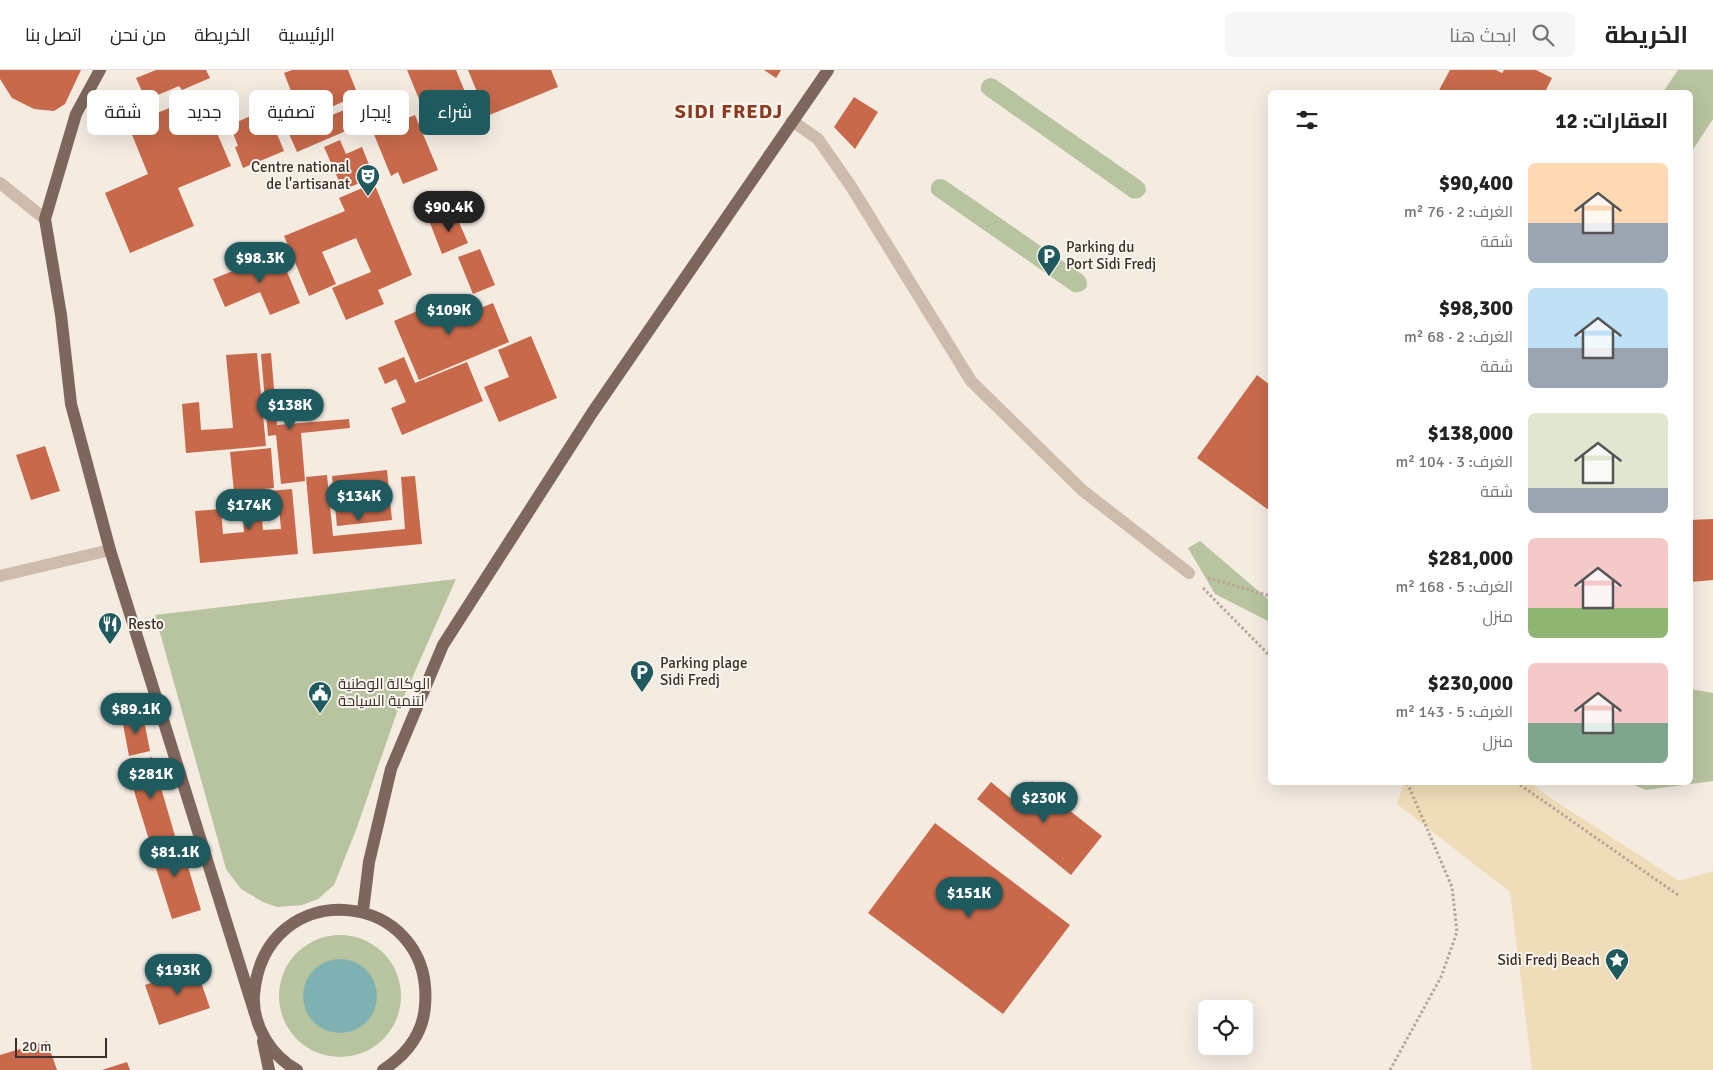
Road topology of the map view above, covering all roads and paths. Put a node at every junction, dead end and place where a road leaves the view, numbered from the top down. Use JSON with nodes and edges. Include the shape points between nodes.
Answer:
{"nodes":[{"id":1,"x":100,"y":70,"type":"edge"},
{"id":2,"x":828,"y":70,"type":"edge"},
{"id":3,"x":792,"y":120,"type":"junction"},
{"id":4,"x":0,"y":183,"type":"edge"},
{"id":5,"x":45,"y":219,"type":"junction"},
{"id":6,"x":110,"y":550,"type":"junction"},
{"id":7,"x":1189,"y":573,"type":"junction"},
{"id":8,"x":0,"y":576,"type":"edge"},
{"id":9,"x":1268,"y":595,"type":"edge"},
{"id":10,"x":1268,"y":654,"type":"edge"},
{"id":11,"x":1409,"y":785,"type":"edge"},
{"id":12,"x":1520,"y":785,"type":"edge"},
{"id":13,"x":1678,"y":894,"type":"dead end"},
{"id":14,"x":363,"y":911,"type":"junction"},
{"id":15,"x":259,"y":1025,"type":"junction"},
{"id":16,"x":269,"y":1070,"type":"edge"},
{"id":17,"x":297,"y":1070,"type":"edge"},
{"id":18,"x":384,"y":1070,"type":"edge"},
{"id":19,"x":1390,"y":1070,"type":"edge"}],
"edges":[{"from":1,"to":5,"type":"main road","via":[[76,114]]},
{"from":2,"to":3,"type":"main road"},
{"from":3,"to":7,"type":"street","via":[[818,139],[852,188],[971,381],[1082,490]]},
{"from":3,"to":14,"type":"main road","via":[[592,412],[443,644],[391,769],[369,862]]},
{"from":4,"to":5,"type":"street"},
{"from":5,"to":6,"type":"main road","via":[[71,404]]},
{"from":6,"to":8,"type":"street"},
{"from":6,"to":15,"type":"main road"},
{"from":7,"to":9,"type":"path"},
{"from":7,"to":10,"type":"path"},
{"from":11,"to":19,"type":"path","via":[[1452,888],[1457,932],[1441,977]]},
{"from":12,"to":13,"type":"path"},
{"from":14,"to":15,"type":"main road","via":[[326,910],[308,914],[285,928],[266,949],[256,975],[254,1003]]},
{"from":14,"to":18,"type":"main road","via":[[387,922],[406,940],[420,963],[427,988],[424,1015],[415,1040],[398,1060]]},
{"from":15,"to":16,"type":"main road"},
{"from":15,"to":17,"type":"main road","via":[[272,1049],[288,1066]]}]}
